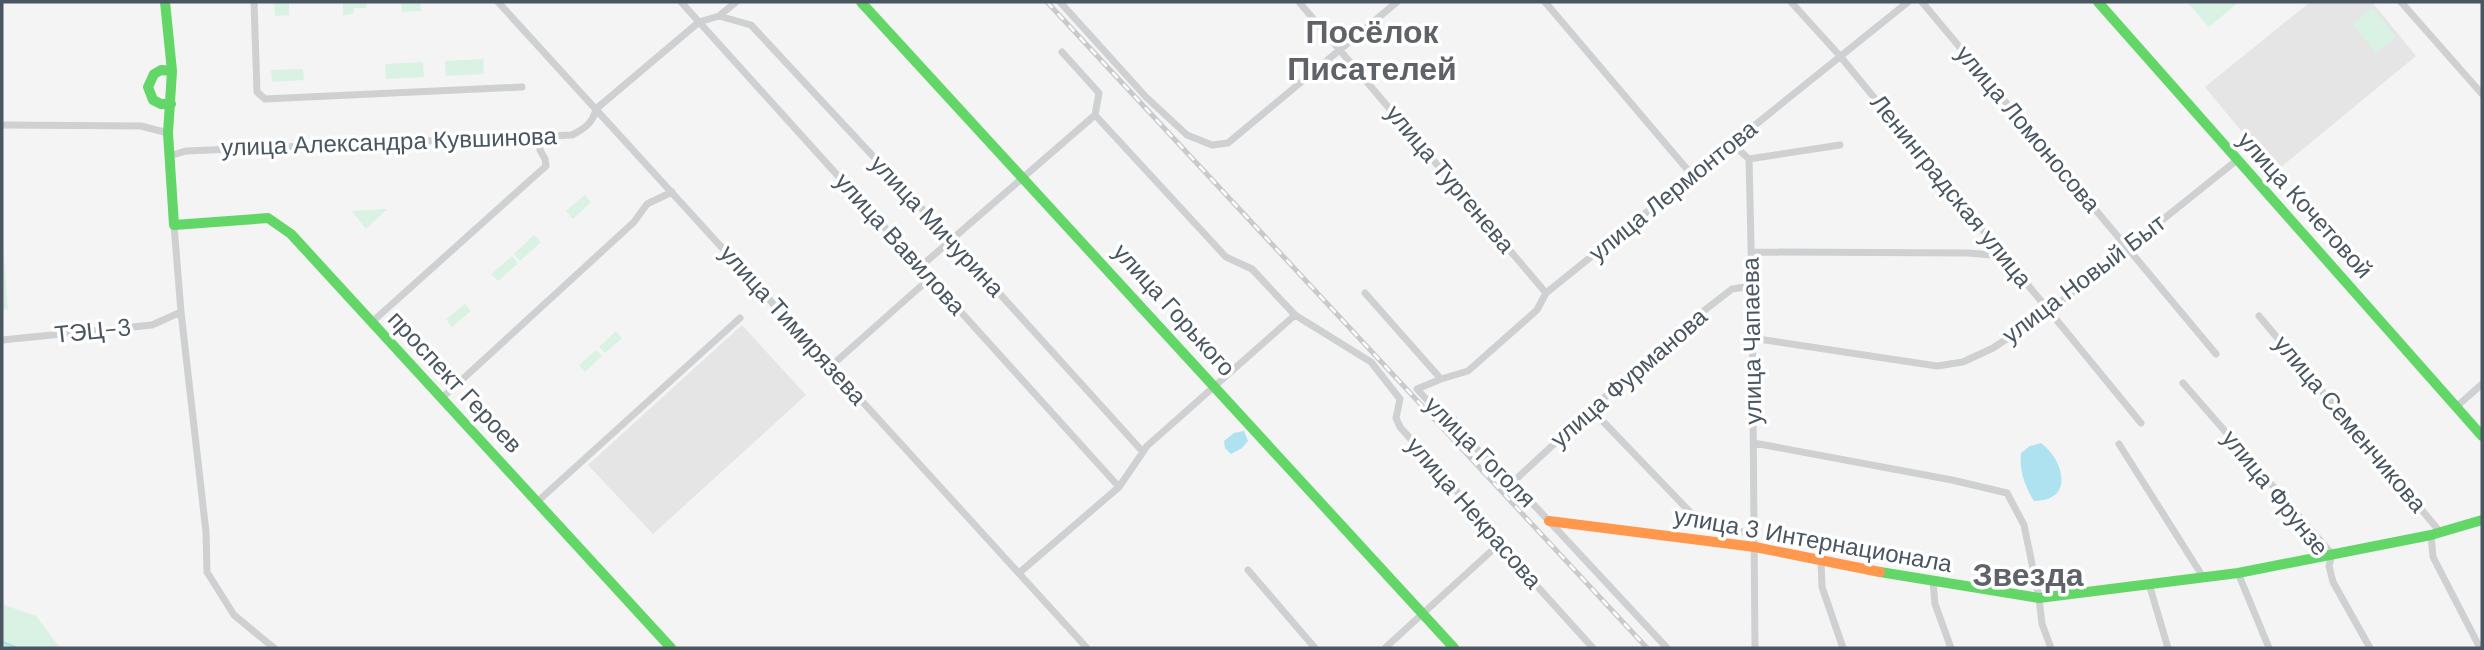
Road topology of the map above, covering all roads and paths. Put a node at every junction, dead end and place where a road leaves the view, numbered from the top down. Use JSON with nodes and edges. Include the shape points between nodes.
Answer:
{"nodes":[{"id":1,"x":165,"y":2,"type":"edge"},
{"id":2,"x":254,"y":2,"type":"edge"},
{"id":3,"x":498,"y":2,"type":"edge"},
{"id":4,"x":681,"y":2,"type":"edge"},
{"id":5,"x":736,"y":2,"type":"edge"},
{"id":6,"x":861,"y":2,"type":"edge"},
{"id":7,"x":1060,"y":2,"type":"edge"},
{"id":8,"x":1299,"y":2,"type":"edge"},
{"id":9,"x":1397,"y":2,"type":"edge"},
{"id":10,"x":1545,"y":2,"type":"edge"},
{"id":11,"x":1791,"y":2,"type":"edge"},
{"id":12,"x":1908,"y":2,"type":"edge"},
{"id":13,"x":1922,"y":2,"type":"edge"},
{"id":14,"x":2098,"y":2,"type":"edge"},
{"id":15,"x":2401,"y":2,"type":"edge"},
{"id":16,"x":719,"y":16,"type":"junction"},
{"id":17,"x":699,"y":22,"type":"junction"},
{"id":18,"x":1341,"y":49,"type":"junction"},
{"id":19,"x":1062,"y":52,"type":"dead end"},
{"id":20,"x":1840,"y":56,"type":"junction"},
{"id":21,"x":172,"y":71,"type":"junction"},
{"id":22,"x":522,"y":87,"type":"dead end"},
{"id":23,"x":2482,"y":94,"type":"edge"},
{"id":24,"x":171,"y":104,"type":"junction"},
{"id":25,"x":596,"y":109,"type":"junction"},
{"id":26,"x":1096,"y":115,"type":"junction"},
{"id":27,"x":2,"y":125,"type":"edge"},
{"id":28,"x":168,"y":133,"type":"junction"},
{"id":29,"x":539,"y":137,"type":"junction"},
{"id":30,"x":1731,"y":143,"type":"junction"},
{"id":31,"x":1840,"y":145,"type":"dead end"},
{"id":32,"x":169,"y":156,"type":"junction"},
{"id":33,"x":1749,"y":159,"type":"junction"},
{"id":34,"x":2236,"y":160,"type":"junction"},
{"id":35,"x":1692,"y":174,"type":"junction"},
{"id":36,"x":1024,"y":177,"type":"junction"},
{"id":37,"x":671,"y":192,"type":"junction"},
{"id":38,"x":174,"y":225,"type":"junction"},
{"id":39,"x":951,"y":240,"type":"junction"},
{"id":40,"x":2127,"y":248,"type":"junction"},
{"id":41,"x":1751,"y":252,"type":"junction"},
{"id":42,"x":2004,"y":256,"type":"junction"},
{"id":43,"x":920,"y":267,"type":"junction"},
{"id":44,"x":930,"y":278,"type":"junction"},
{"id":45,"x":1752,"y":286,"type":"junction"},
{"id":46,"x":1366,"y":293,"type":"dead end"},
{"id":47,"x":1546,"y":293,"type":"junction"},
{"id":48,"x":2049,"y":311,"type":"junction"},
{"id":49,"x":181,"y":312,"type":"junction"},
{"id":50,"x":1295,"y":315,"type":"junction"},
{"id":51,"x":2259,"y":316,"type":"dead end"},
{"id":52,"x":740,"y":317,"type":"dead end"},
{"id":53,"x":372,"y":322,"type":"junction"},
{"id":54,"x":1752,"y":338,"type":"junction"},
{"id":55,"x":2,"y":341,"type":"edge"},
{"id":56,"x":2216,"y":354,"type":"dead end"},
{"id":57,"x":831,"y":366,"type":"junction"},
{"id":58,"x":1441,"y":379,"type":"junction"},
{"id":59,"x":2183,"y":383,"type":"dead end"},
{"id":60,"x":2482,"y":384,"type":"edge"},
{"id":61,"x":1214,"y":385,"type":"junction"},
{"id":62,"x":442,"y":398,"type":"junction"},
{"id":63,"x":2456,"y":407,"type":"junction"},
{"id":64,"x":1592,"y":410,"type":"junction"},
{"id":65,"x":2141,"y":423,"type":"dead end"},
{"id":66,"x":2482,"y":436,"type":"edge"},
{"id":67,"x":1754,"y":443,"type":"junction"},
{"id":68,"x":2119,"y":444,"type":"dead end"},
{"id":69,"x":1143,"y":452,"type":"junction"},
{"id":70,"x":1513,"y":482,"type":"junction"},
{"id":71,"x":1119,"y":487,"type":"junction"},
{"id":72,"x":537,"y":502,"type":"junction"},
{"id":73,"x":2482,"y":520,"type":"edge"},
{"id":74,"x":1549,"y":521,"type":"junction"},
{"id":75,"x":2436,"y":534,"type":"junction"},
{"id":76,"x":1755,"y":541,"type":"junction"},
{"id":77,"x":1499,"y":544,"type":"junction"},
{"id":78,"x":2332,"y":554,"type":"junction"},
{"id":79,"x":1821,"y":560,"type":"junction"},
{"id":80,"x":1248,"y":570,"type":"dead end"},
{"id":81,"x":1019,"y":573,"type":"junction"},
{"id":82,"x":2238,"y":573,"type":"junction"},
{"id":83,"x":2203,"y":578,"type":"junction"},
{"id":84,"x":1933,"y":582,"type":"junction"},
{"id":85,"x":2149,"y":584,"type":"junction"},
{"id":86,"x":2039,"y":598,"type":"junction"},
{"id":87,"x":1424,"y":615,"type":"junction"},
{"id":88,"x":274,"y":648,"type":"edge"},
{"id":89,"x":671,"y":648,"type":"edge"},
{"id":90,"x":1087,"y":648,"type":"edge"},
{"id":91,"x":1315,"y":648,"type":"edge"},
{"id":92,"x":1385,"y":648,"type":"edge"},
{"id":93,"x":1454,"y":648,"type":"edge"},
{"id":94,"x":1593,"y":648,"type":"edge"},
{"id":95,"x":1667,"y":648,"type":"edge"},
{"id":96,"x":1755,"y":648,"type":"edge"},
{"id":97,"x":1843,"y":648,"type":"edge"},
{"id":98,"x":1951,"y":648,"type":"edge"},
{"id":99,"x":2050,"y":648,"type":"edge"},
{"id":100,"x":2168,"y":648,"type":"edge"},
{"id":101,"x":2269,"y":648,"type":"edge"},
{"id":102,"x":2370,"y":648,"type":"edge"},
{"id":103,"x":2480,"y":648,"type":"edge"}],
"edges":[{"from":1,"to":21,"type":"street"},
{"from":2,"to":22,"type":"street","via":[[257,92],[265,99]]},
{"from":3,"to":25,"type":"street","name":"улица Тимирязева"},
{"from":4,"to":17,"type":"street","name":"улица Вавилова"},
{"from":5,"to":16,"type":"street"},
{"from":6,"to":36,"type":"street","name":"улица Горького"},
{"from":7,"to":18,"type":"street","via":[[1146,97],[1187,135],[1212,145],[1228,143]]},
{"from":8,"to":18,"type":"street","name":"улица Тургенева"},
{"from":9,"to":18,"type":"street"},
{"from":10,"to":35,"type":"street"},
{"from":11,"to":20,"type":"street","name":"Ленинградская улица"},
{"from":12,"to":20,"type":"street","name":"улица Лермонтова"},
{"from":13,"to":40,"type":"street","name":"улица Ломоносова"},
{"from":14,"to":34,"type":"street","name":"улица Кочетовой"},
{"from":15,"to":23,"type":"street"},
{"from":16,"to":17,"type":"street"},
{"from":16,"to":39,"type":"street","name":"улица Мичурина","via":[[751,25]]},
{"from":17,"to":25,"type":"street","name":"улица Александра Кувшинова"},
{"from":17,"to":43,"type":"street","name":"улица Вавилова"},
{"from":18,"to":47,"type":"street","name":"улица Тургенева"},
{"from":19,"to":26,"type":"street","via":[[1099,93]]},
{"from":20,"to":30,"type":"street","name":"улица Лермонтова"},
{"from":20,"to":42,"type":"street","name":"Ленинградская улица"},
{"from":21,"to":24,"type":"street"},
{"from":21,"to":24,"type":"street","via":[[154,73],[147,87],[155,102]]},
{"from":24,"to":28,"type":"street"},
{"from":25,"to":29,"type":"street","name":"улица Александра Кувшинова","via":[[594,119],[572,135]]},
{"from":25,"to":37,"type":"street","name":"улица Тимирязева"},
{"from":26,"to":36,"type":"street"},
{"from":26,"to":50,"type":"street","name":"улица Некрасова","via":[[1226,257],[1252,269]]},
{"from":27,"to":28,"type":"street","via":[[141,126]]},
{"from":28,"to":32,"type":"street"},
{"from":29,"to":32,"type":"street","name":"улица Александра Кувшинова","via":[[186,151]]},
{"from":29,"to":53,"type":"street","via":[[545,166]]},
{"from":30,"to":33,"type":"street"},
{"from":30,"to":35,"type":"street","name":"улица Лермонтова"},
{"from":31,"to":33,"type":"street"},
{"from":32,"to":38,"type":"street"},
{"from":33,"to":41,"type":"street","name":"улица Чапаева"},
{"from":34,"to":40,"type":"street","name":"улица Новый Быт"},
{"from":34,"to":63,"type":"street","name":"улица Кочетовой"},
{"from":35,"to":47,"type":"street","name":"улица Лермонтова"},
{"from":36,"to":39,"type":"street"},
{"from":36,"to":61,"type":"street","name":"улица Горького"},
{"from":37,"to":57,"type":"street","name":"улица Тимирязева"},
{"from":37,"to":62,"type":"street","via":[[647,204],[634,222]]},
{"from":38,"to":49,"type":"street"},
{"from":38,"to":53,"type":"street","name":"проспект Героев","via":[[268,218],[291,234]]},
{"from":39,"to":43,"type":"street"},
{"from":39,"to":69,"type":"street","name":"улица Мичурина"},
{"from":40,"to":48,"type":"street","name":"улица Новый Быт"},
{"from":40,"to":56,"type":"street","name":"улица Ломоносова"},
{"from":41,"to":42,"type":"street"},
{"from":41,"to":45,"type":"street","name":"улица Чапаева"},
{"from":42,"to":48,"type":"street","name":"Ленинградская улица"},
{"from":43,"to":44,"type":"street","name":"улица Вавилова"},
{"from":44,"to":57,"type":"street"},
{"from":44,"to":71,"type":"street","name":"улица Вавилова"},
{"from":45,"to":54,"type":"street","name":"улица Чапаева"},
{"from":45,"to":64,"type":"street","name":"улица Фурманова","via":[[1732,289],[1670,337]]},
{"from":46,"to":58,"type":"street","name":"улица Гоголя"},
{"from":47,"to":58,"type":"street","name":"улица Лермонтова","via":[[1537,310],[1468,371]]},
{"from":48,"to":54,"type":"street","name":"улица Новый Быт","via":[[1993,348],[1963,362],[1937,366]]},
{"from":48,"to":65,"type":"street","name":"Ленинградская улица"},
{"from":49,"to":55,"type":"street","name":"ТЭЦ-3","via":[[152,325]]},
{"from":49,"to":88,"type":"street","via":[[207,572],[234,615]]},
{"from":50,"to":61,"type":"street"},
{"from":50,"to":77,"type":"street","name":"улица Некрасова","via":[[1371,362],[1400,399],[1396,418],[1400,427]]},
{"from":51,"to":75,"type":"street","name":"улица Семенчикова"},
{"from":52,"to":72,"type":"street"},
{"from":53,"to":62,"type":"street","name":"проспект Героев"},
{"from":54,"to":67,"type":"street","name":"улица Чапаева"},
{"from":57,"to":81,"type":"street","name":"улица Тимирязева"},
{"from":58,"to":70,"type":"street","name":"улица Гоголя","via":[[1417,388],[1439,413],[1454,419],[1465,440]]},
{"from":59,"to":78,"type":"street","name":"улица Фрунзе"},
{"from":60,"to":63,"type":"street"},
{"from":61,"to":69,"type":"street"},
{"from":61,"to":87,"type":"street","name":"улица Горького"},
{"from":62,"to":72,"type":"street","name":"проспект Героев"},
{"from":63,"to":66,"type":"street","name":"улица Кочетовой"},
{"from":64,"to":70,"type":"street","name":"улица Фурманова"},
{"from":64,"to":76,"type":"street","via":[[1691,513]]},
{"from":67,"to":76,"type":"street","name":"улица Чапаева"},
{"from":67,"to":86,"type":"street","via":[[2007,493],[2024,525]]},
{"from":68,"to":83,"type":"street"},
{"from":69,"to":71,"type":"street"},
{"from":70,"to":74,"type":"street","name":"улица Гоголя"},
{"from":71,"to":81,"type":"street"},
{"from":72,"to":89,"type":"street","name":"проспект Героев"},
{"from":73,"to":75,"type":"street","name":"улица 3 Интернационала"},
{"from":74,"to":76,"type":"street","name":"улица 3 Интернационала"},
{"from":74,"to":95,"type":"street","name":"улица Гоголя"},
{"from":75,"to":78,"type":"street","name":"улица 3 Интернационала"},
{"from":75,"to":103,"type":"street","name":"улица Семенчикова","via":[[2433,557]]},
{"from":76,"to":79,"type":"street","name":"улица 3 Интернационала"},
{"from":76,"to":96,"type":"street","name":"улица Чапаева"},
{"from":77,"to":87,"type":"street"},
{"from":77,"to":94,"type":"street","name":"улица Некрасова"},
{"from":78,"to":82,"type":"street","name":"улица 3 Интернационала"},
{"from":78,"to":102,"type":"street","name":"улица Фрунзе","via":[[2333,582]]},
{"from":79,"to":84,"type":"street","name":"улица 3 Интернационала"},
{"from":79,"to":97,"type":"street","via":[[1822,587]]},
{"from":80,"to":91,"type":"street"},
{"from":81,"to":90,"type":"street","name":"улица Тимирязева"},
{"from":82,"to":83,"type":"street","name":"улица 3 Интернационала"},
{"from":82,"to":101,"type":"street"},
{"from":83,"to":85,"type":"street","name":"улица 3 Интернационала"},
{"from":84,"to":86,"type":"street","name":"улица 3 Интернационала"},
{"from":84,"to":98,"type":"street","via":[[1935,604]]},
{"from":85,"to":86,"type":"street","name":"улица 3 Интернационала"},
{"from":85,"to":100,"type":"street"},
{"from":86,"to":99,"type":"street"},
{"from":87,"to":92,"type":"street"},
{"from":87,"to":93,"type":"street","name":"улица Горького"}]}
